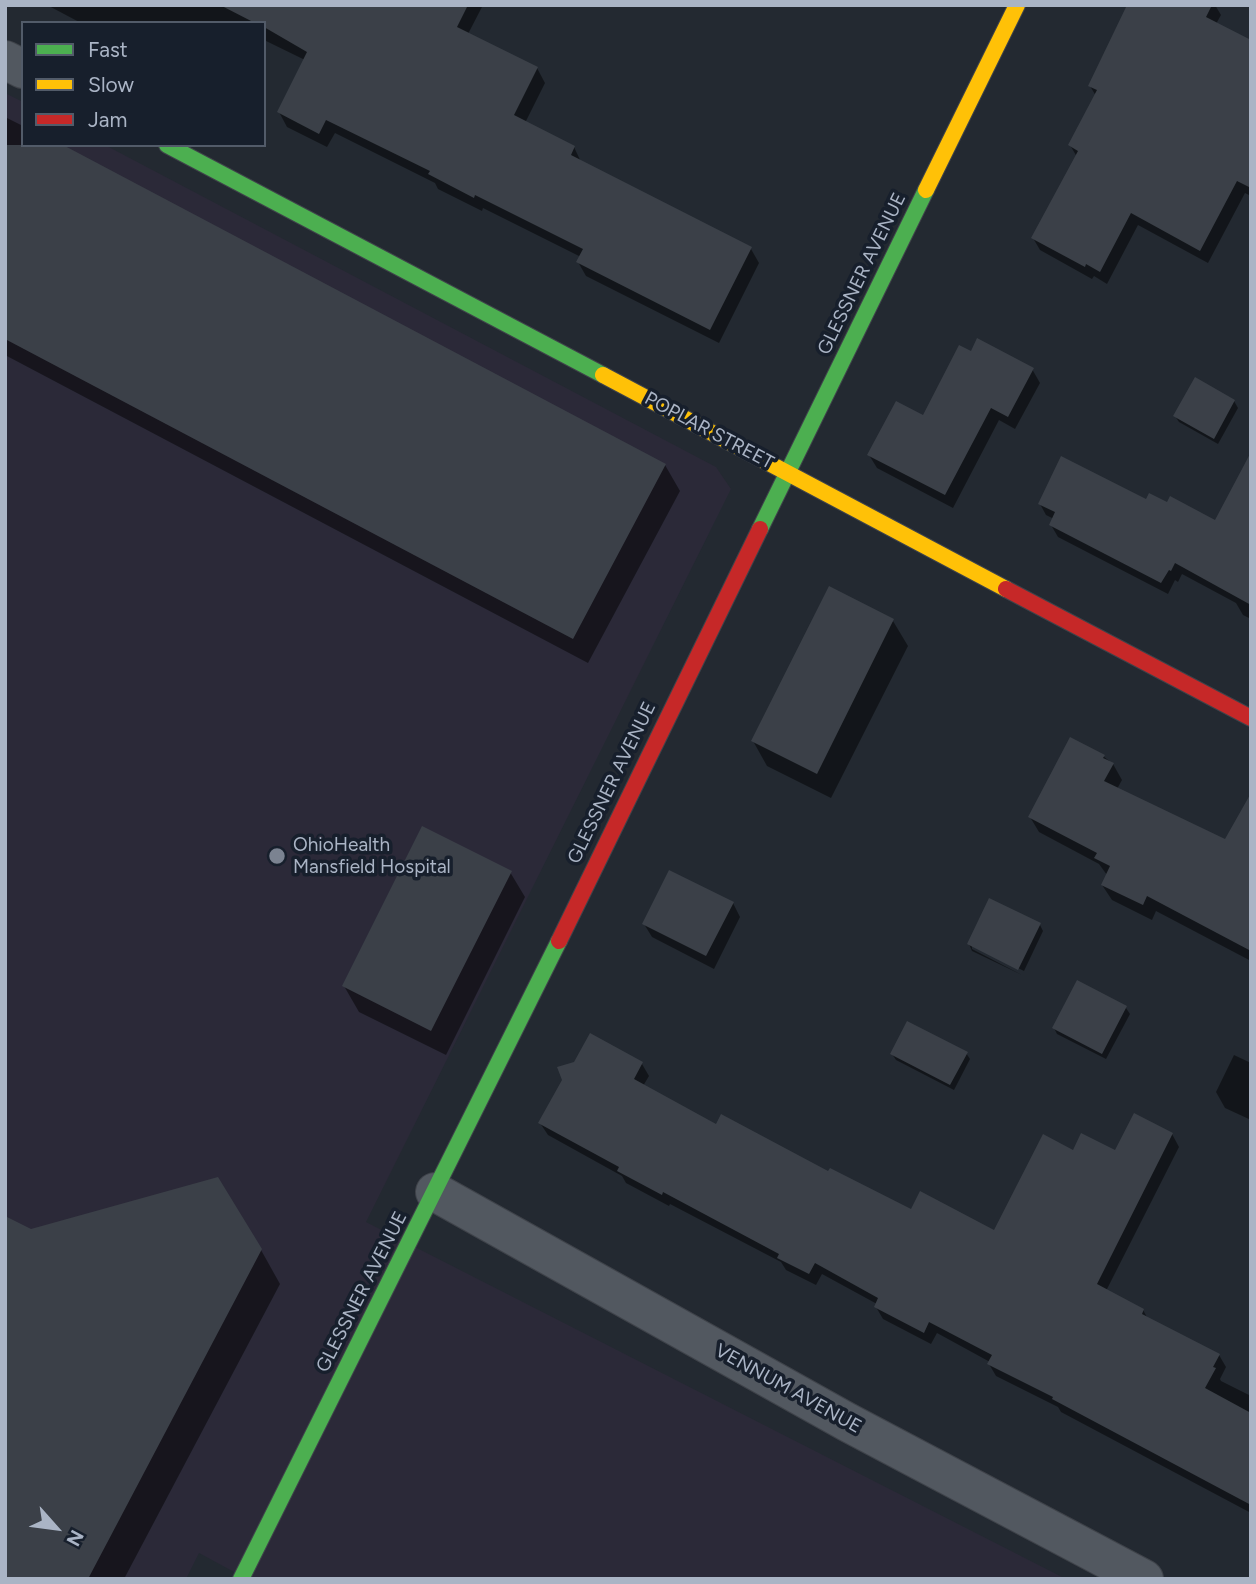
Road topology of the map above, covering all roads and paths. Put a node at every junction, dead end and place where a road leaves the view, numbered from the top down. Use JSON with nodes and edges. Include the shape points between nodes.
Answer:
{"nodes":[{"id":1,"x":1017,"y":5,"type":"edge"},
{"id":2,"x":5,"y":60,"type":"edge"},
{"id":3,"x":21,"y":68,"type":"edge"},
{"id":4,"x":171,"y":147,"type":"edge"},
{"id":5,"x":788,"y":473,"type":"junction"},
{"id":6,"x":1251,"y":718,"type":"edge"},
{"id":7,"x":435,"y":1192,"type":"junction"},
{"id":8,"x":241,"y":1579,"type":"edge"},
{"id":9,"x":1144,"y":1579,"type":"edge"}],
"edges":[{"from":1,"to":5,"type":"street","name":"GLESSNER AVENUE"},
{"from":2,"to":3,"type":"street"},
{"from":4,"to":5,"type":"street","name":"POPLAR STREET"},
{"from":5,"to":6,"type":"street","name":"POPLAR STREET"},
{"from":5,"to":7,"type":"street","name":"GLESSNER AVENUE"},
{"from":7,"to":8,"type":"street","name":"GLESSNER AVENUE"},
{"from":7,"to":9,"type":"street","name":"VENNUM AVENUE","via":[[847,1422]]}]}
